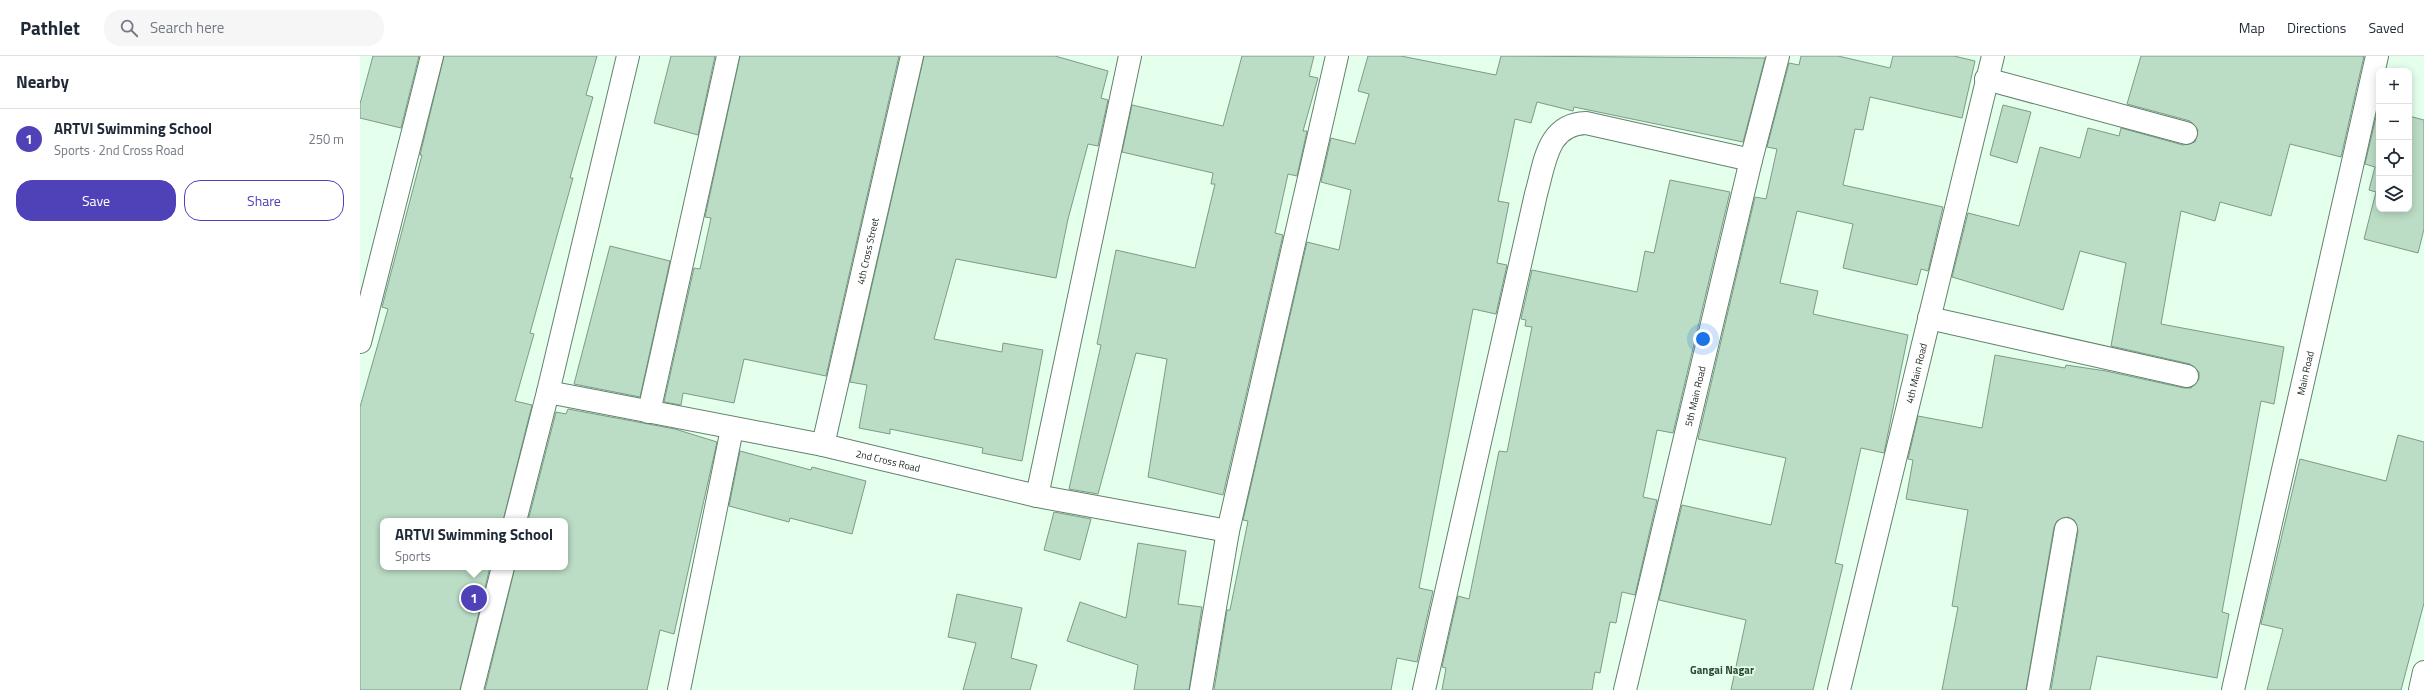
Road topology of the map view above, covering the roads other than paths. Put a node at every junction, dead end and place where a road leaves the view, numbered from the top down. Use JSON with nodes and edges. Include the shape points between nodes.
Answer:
{"nodes":[{"id":1,"x":432,"y":56,"type":"edge"},
{"id":2,"x":628,"y":56,"type":"edge"},
{"id":3,"x":728,"y":56,"type":"edge"},
{"id":4,"x":912,"y":56,"type":"edge"},
{"id":5,"x":1130,"y":56,"type":"edge"},
{"id":6,"x":1337,"y":56,"type":"edge"},
{"id":7,"x":1778,"y":56,"type":"edge"},
{"id":8,"x":1993,"y":56,"type":"edge"},
{"id":9,"x":2377,"y":56,"type":"edge"},
{"id":10,"x":1986,"y":79,"type":"junction"},
{"id":11,"x":2186,"y":133,"type":"dead end"},
{"id":12,"x":1751,"y":160,"type":"junction"},
{"id":13,"x":365,"y":299,"type":"edge"},
{"id":14,"x":1929,"y":318,"type":"junction"},
{"id":15,"x":360,"y":342,"type":"edge"},
{"id":16,"x":2188,"y":376,"type":"dead end"},
{"id":17,"x":548,"y":392,"type":"junction"},
{"id":18,"x":648,"y":412,"type":"junction"},
{"id":19,"x":732,"y":429,"type":"junction"},
{"id":20,"x":823,"y":446,"type":"junction"},
{"id":21,"x":1037,"y":496,"type":"junction"},
{"id":22,"x":516,"y":518,"type":"edge"},
{"id":23,"x":2066,"y":529,"type":"dead end"},
{"id":24,"x":1228,"y":532,"type":"junction"},
{"id":25,"x":502,"y":570,"type":"edge"},
{"id":26,"x":2424,"y":672,"type":"edge"},
{"id":27,"x":472,"y":690,"type":"edge"},
{"id":28,"x":679,"y":690,"type":"edge"},
{"id":29,"x":1201,"y":690,"type":"edge"},
{"id":30,"x":1424,"y":690,"type":"edge"},
{"id":31,"x":1625,"y":690,"type":"edge"},
{"id":32,"x":1839,"y":690,"type":"edge"},
{"id":33,"x":2038,"y":690,"type":"edge"},
{"id":34,"x":2233,"y":690,"type":"edge"},
{"id":35,"x":2420,"y":690,"type":"edge"}],
"edges":[{"from":1,"to":13,"type":"street"},
{"from":2,"to":17,"type":"street"},
{"from":3,"to":18,"type":"street"},
{"from":4,"to":20,"type":"street","name":"4th Cross Street"},
{"from":5,"to":21,"type":"street"},
{"from":6,"to":24,"type":"street"},
{"from":7,"to":12,"type":"street","name":"5th Main Road"},
{"from":8,"to":10,"type":"street","name":"4th Main Road"},
{"from":9,"to":34,"type":"street","name":"Main Road"},
{"from":10,"to":11,"type":"street"},
{"from":10,"to":14,"type":"street","name":"4th Main Road"},
{"from":12,"to":30,"type":"street","via":[[1586,123],[1573,123],[1558,132],[1536,194]]},
{"from":12,"to":31,"type":"street","name":"5th Main Road"},
{"from":13,"to":15,"type":"street"},
{"from":14,"to":16,"type":"street"},
{"from":14,"to":32,"type":"street","name":"4th Main Road"},
{"from":17,"to":18,"type":"street","name":"2nd Cross Road"},
{"from":17,"to":22,"type":"street"},
{"from":18,"to":19,"type":"street","name":"2nd Cross Road"},
{"from":19,"to":20,"type":"street","name":"2nd Cross Road"},
{"from":19,"to":28,"type":"street"},
{"from":20,"to":21,"type":"street","name":"2nd Cross Road"},
{"from":21,"to":24,"type":"street","name":"2nd Cross Road"},
{"from":23,"to":33,"type":"street"},
{"from":24,"to":29,"type":"street"},
{"from":25,"to":27,"type":"street"},
{"from":26,"to":35,"type":"street"}]}
